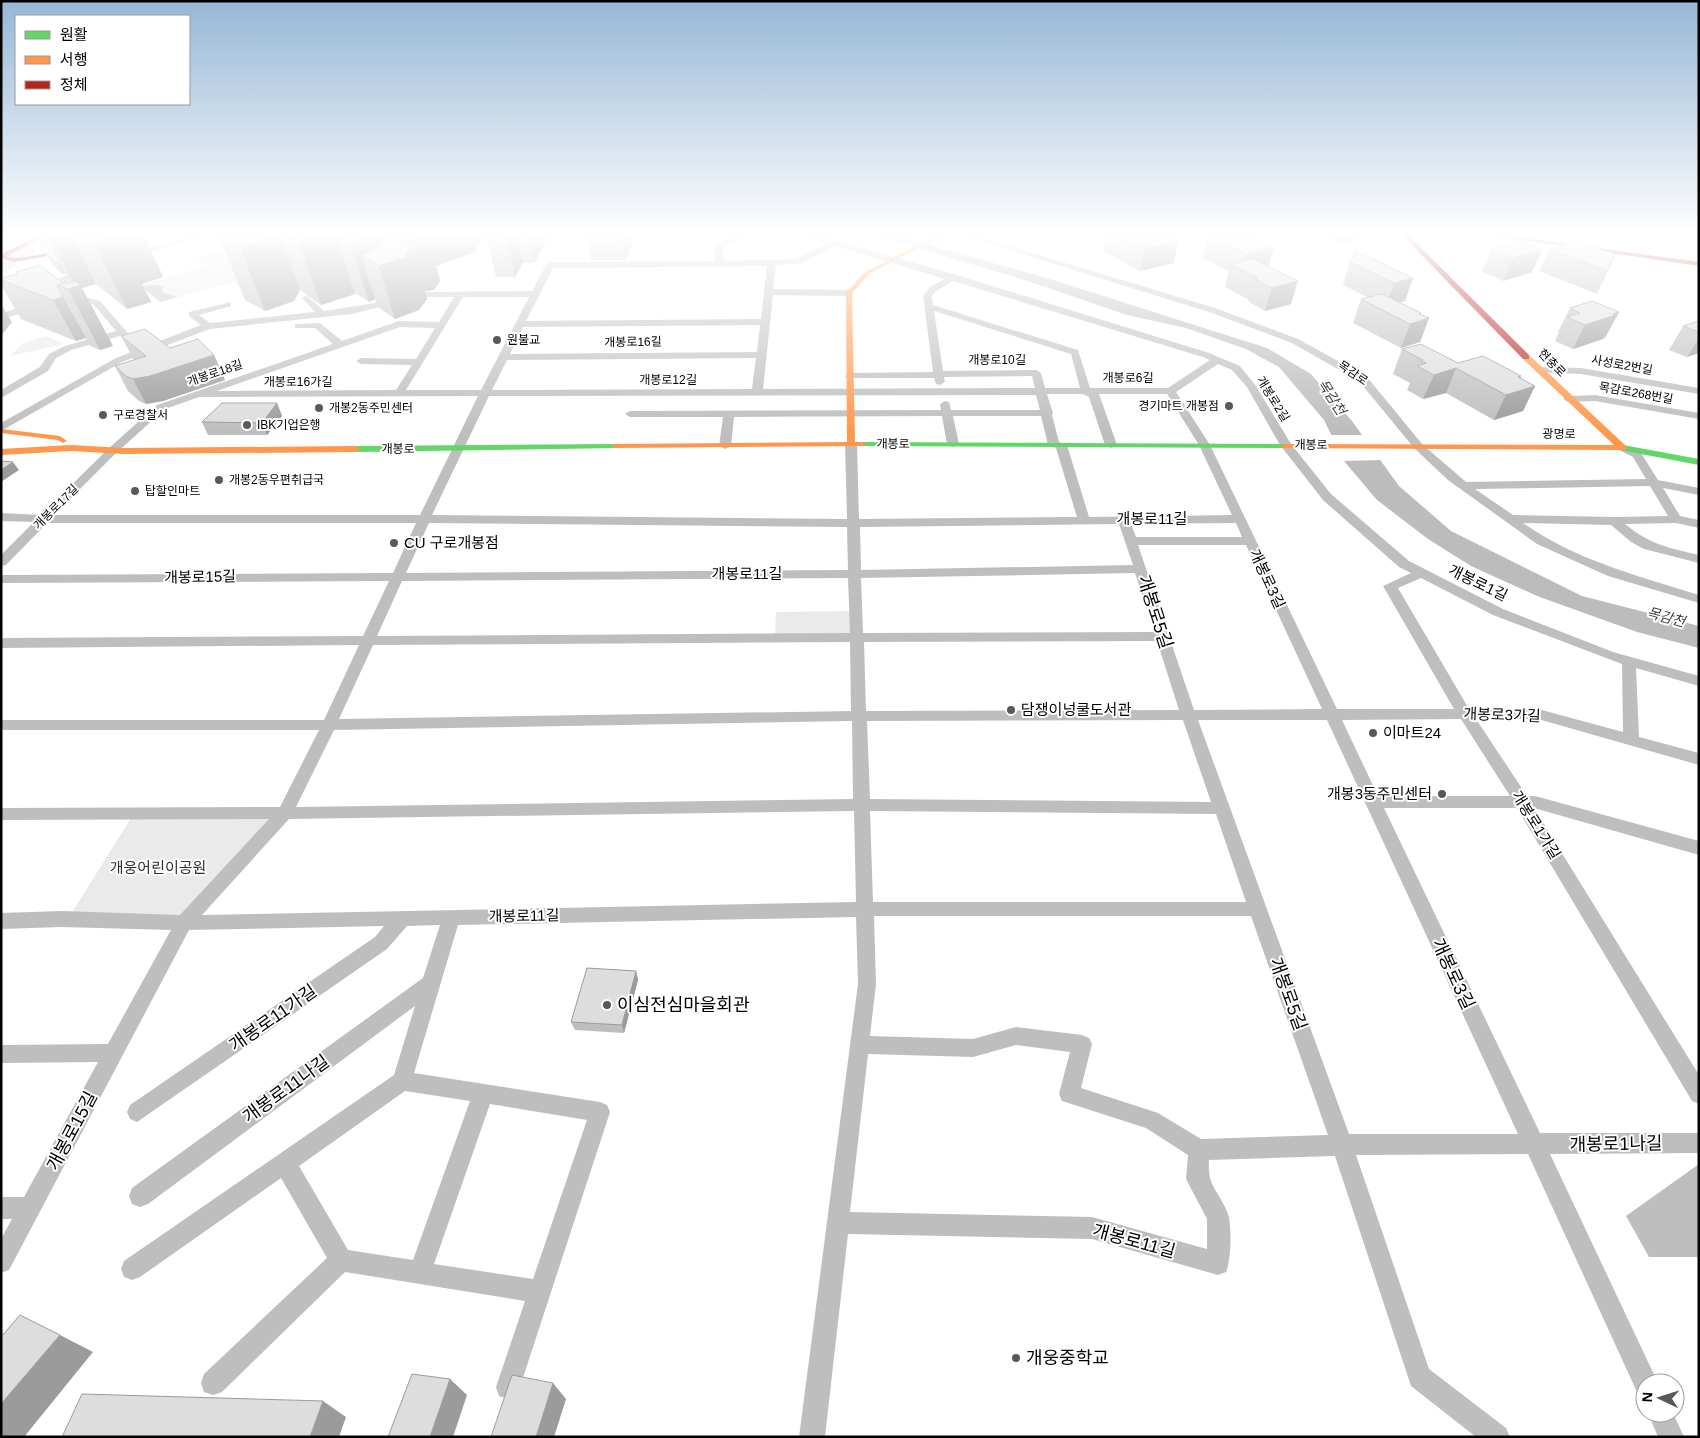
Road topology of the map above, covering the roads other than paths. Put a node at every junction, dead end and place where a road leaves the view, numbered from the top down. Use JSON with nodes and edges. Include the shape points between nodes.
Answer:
{"nodes":[{"id":1,"x":86,"y":299,"type":"edge"},
{"id":2,"x":307,"y":299,"type":"edge"},
{"id":3,"x":389,"y":299,"type":"edge"},
{"id":4,"x":458,"y":299,"type":"edge"},
{"id":5,"x":534,"y":299,"type":"edge"},
{"id":6,"x":767,"y":299,"type":"edge"},
{"id":7,"x":849,"y":299,"type":"edge"},
{"id":8,"x":927,"y":299,"type":"edge"},
{"id":9,"x":1024,"y":299,"type":"edge"},
{"id":10,"x":1175,"y":299,"type":"edge"},
{"id":11,"x":1469,"y":299,"type":"edge"},
{"id":12,"x":47,"y":304,"type":"edge"},
{"id":13,"x":228,"y":304,"type":"edge"},
{"id":14,"x":928,"y":306,"type":"junction"},
{"id":15,"x":323,"y":315,"type":"junction"},
{"id":16,"x":1,"y":316,"type":"edge"},
{"id":17,"x":764,"y":322,"type":"junction"},
{"id":18,"x":522,"y":324,"type":"junction"},
{"id":19,"x":442,"y":325,"type":"junction"},
{"id":20,"x":209,"y":330,"type":"junction"},
{"id":21,"x":120,"y":333,"type":"junction"},
{"id":22,"x":160,"y":345,"type":"junction"},
{"id":23,"x":341,"y":345,"type":"junction"},
{"id":24,"x":142,"y":350,"type":"junction"},
{"id":25,"x":169,"y":351,"type":"edge"},
{"id":26,"x":761,"y":355,"type":"junction"},
{"id":27,"x":505,"y":357,"type":"junction"},
{"id":28,"x":1217,"y":360,"type":"junction"},
{"id":29,"x":361,"y":361,"type":"dead end"},
{"id":30,"x":419,"y":362,"type":"junction"},
{"id":31,"x":1540,"y":370,"type":"junction"},
{"id":32,"x":939,"y":374,"type":"junction"},
{"id":33,"x":850,"y":376,"type":"junction"},
{"id":34,"x":1170,"y":391,"type":"junction"},
{"id":35,"x":1699,"y":391,"type":"edge"},
{"id":36,"x":850,"y":392,"type":"junction"},
{"id":37,"x":942,"y":392,"type":"junction"},
{"id":38,"x":1042,"y":392,"type":"junction"},
{"id":39,"x":1086,"y":392,"type":"junction"},
{"id":40,"x":757,"y":393,"type":"junction"},
{"id":41,"x":196,"y":394,"type":"junction"},
{"id":42,"x":399,"y":394,"type":"junction"},
{"id":43,"x":485,"y":394,"type":"junction"},
{"id":44,"x":1,"y":395,"type":"edge"},
{"id":45,"x":1568,"y":399,"type":"junction"},
{"id":46,"x":851,"y":413,"type":"junction"},
{"id":47,"x":946,"y":413,"type":"junction"},
{"id":48,"x":1048,"y":413,"type":"junction"},
{"id":49,"x":630,"y":414,"type":"dead end"},
{"id":50,"x":729,"y":414,"type":"junction"},
{"id":51,"x":1699,"y":416,"type":"edge"},
{"id":52,"x":1,"y":429,"type":"edge"},
{"id":53,"x":1,"y":438,"type":"edge"},
{"id":54,"x":851,"y":444,"type":"junction"},
{"id":55,"x":953,"y":444,"type":"junction"},
{"id":56,"x":1058,"y":444,"type":"junction"},
{"id":57,"x":1111,"y":445,"type":"junction"},
{"id":58,"x":1204,"y":445,"type":"junction"},
{"id":59,"x":1290,"y":445,"type":"junction"},
{"id":60,"x":1,"y":446,"type":"edge"},
{"id":61,"x":725,"y":446,"type":"junction"},
{"id":62,"x":1412,"y":446,"type":"junction"},
{"id":63,"x":71,"y":448,"type":"junction"},
{"id":64,"x":458,"y":448,"type":"junction"},
{"id":65,"x":1621,"y":448,"type":"junction"},
{"id":66,"x":112,"y":451,"type":"junction"},
{"id":67,"x":1,"y":452,"type":"edge"},
{"id":68,"x":1699,"y":462,"type":"edge"},
{"id":69,"x":1652,"y":482,"type":"junction"},
{"id":70,"x":1461,"y":486,"type":"junction"},
{"id":71,"x":1699,"y":492,"type":"edge"},
{"id":72,"x":1,"y":517,"type":"edge"},
{"id":73,"x":44,"y":519,"type":"junction"},
{"id":74,"x":425,"y":519,"type":"junction"},
{"id":75,"x":1240,"y":519,"type":"junction"},
{"id":76,"x":1508,"y":519,"type":"junction"},
{"id":77,"x":1676,"y":519,"type":"junction"},
{"id":78,"x":1084,"y":520,"type":"junction"},
{"id":79,"x":1124,"y":520,"type":"junction"},
{"id":80,"x":1614,"y":521,"type":"junction"},
{"id":81,"x":854,"y":523,"type":"junction"},
{"id":82,"x":1699,"y":524,"type":"edge"},
{"id":83,"x":1132,"y":541,"type":"junction"},
{"id":84,"x":1249,"y":541,"type":"junction"},
{"id":85,"x":1699,"y":559,"type":"edge"},
{"id":86,"x":1,"y":562,"type":"edge"},
{"id":87,"x":1141,"y":569,"type":"junction"},
{"id":88,"x":1421,"y":573,"type":"junction"},
{"id":89,"x":855,"y":574,"type":"junction"},
{"id":90,"x":399,"y":575,"type":"junction"},
{"id":91,"x":1,"y":579,"type":"edge"},
{"id":92,"x":1699,"y":598,"type":"edge"},
{"id":93,"x":1163,"y":636,"type":"junction"},
{"id":94,"x":856,"y":637,"type":"junction"},
{"id":95,"x":368,"y":641,"type":"junction"},
{"id":96,"x":1,"y":643,"type":"edge"},
{"id":97,"x":1629,"y":661,"type":"junction"},
{"id":98,"x":1699,"y":681,"type":"edge"},
{"id":99,"x":1330,"y":713,"type":"junction"},
{"id":100,"x":1188,"y":714,"type":"junction"},
{"id":101,"x":1464,"y":714,"type":"junction"},
{"id":102,"x":859,"y":716,"type":"junction"},
{"id":103,"x":1,"y":725,"type":"edge"},
{"id":104,"x":328,"y":725,"type":"junction"},
{"id":105,"x":1631,"y":740,"type":"junction"},
{"id":106,"x":1699,"y":759,"type":"edge"},
{"id":107,"x":1372,"y":802,"type":"junction"},
{"id":108,"x":1522,"y":802,"type":"junction"},
{"id":109,"x":862,"y":804,"type":"junction"},
{"id":110,"x":1222,"y":808,"type":"junction"},
{"id":111,"x":285,"y":813,"type":"junction"},
{"id":112,"x":1,"y":814,"type":"edge"},
{"id":113,"x":1699,"y":848,"type":"edge"},
{"id":114,"x":865,"y":909,"type":"junction"},
{"id":115,"x":1257,"y":909,"type":"junction"},
{"id":116,"x":450,"y":917,"type":"junction"},
{"id":117,"x":404,"y":918,"type":"junction"},
{"id":118,"x":1,"y":921,"type":"edge"},
{"id":119,"x":184,"y":923,"type":"junction"},
{"id":120,"x":431,"y":983,"type":"junction"},
{"id":121,"x":859,"y":1045,"type":"junction"},
{"id":122,"x":113,"y":1053,"type":"junction"},
{"id":123,"x":1,"y":1054,"type":"edge"},
{"id":124,"x":402,"y":1081,"type":"junction"},
{"id":125,"x":483,"y":1094,"type":"junction"},
{"id":126,"x":1699,"y":1094,"type":"edge"},
{"id":127,"x":137,"y":1112,"type":"dead end"},
{"id":128,"x":1699,"y":1143,"type":"edge"},
{"id":129,"x":1534,"y":1145,"type":"junction"},
{"id":130,"x":1342,"y":1146,"type":"junction"},
{"id":131,"x":1199,"y":1150,"type":"junction"},
{"id":132,"x":284,"y":1163,"type":"junction"},
{"id":133,"x":140,"y":1196,"type":"dead end"},
{"id":134,"x":1,"y":1208,"type":"edge"},
{"id":135,"x":30,"y":1208,"type":"junction"},
{"id":136,"x":838,"y":1222,"type":"junction"},
{"id":137,"x":341,"y":1260,"type":"junction"},
{"id":138,"x":1,"y":1262,"type":"edge"},
{"id":139,"x":132,"y":1270,"type":"dead end"},
{"id":140,"x":420,"y":1272,"type":"junction"},
{"id":141,"x":540,"y":1292,"type":"junction"},
{"id":142,"x":1641,"y":1373,"type":"edge"},
{"id":143,"x":213,"y":1383,"type":"dead end"},
{"id":144,"x":508,"y":1387,"type":"edge"},
{"id":145,"x":1665,"y":1423,"type":"edge"},
{"id":146,"x":812,"y":1437,"type":"edge"},
{"id":147,"x":1497,"y":1437,"type":"edge"},
{"id":148,"x":1671,"y":1437,"type":"edge"}],
"edges":[{"from":1,"to":21,"type":"street","via":[[97,303]]},
{"from":2,"to":15,"type":"street"},
{"from":3,"to":15,"type":"street","via":[[377,305]]},
{"from":4,"to":19,"type":"street"},
{"from":5,"to":18,"type":"street"},
{"from":6,"to":17,"type":"street"},
{"from":7,"to":33,"type":"main road"},
{"from":8,"to":14,"type":"street"},
{"from":9,"to":28,"type":"street","name":"개봉로2길"},
{"from":10,"to":62,"type":"street","name":"목감로","via":[[1295,341],[1346,367],[1363,378]]},
{"from":11,"to":31,"type":"main road","name":"현충로"},
{"from":12,"to":16,"type":"street"},
{"from":13,"to":20,"type":"street","via":[[192,314]]},
{"from":14,"to":32,"type":"street"},
{"from":14,"to":39,"type":"street","name":"개봉로6길","via":[[1075,352]]},
{"from":15,"to":20,"type":"street"},
{"from":17,"to":18,"type":"street","name":"개봉로16길"},
{"from":17,"to":26,"type":"street"},
{"from":18,"to":27,"type":"street"},
{"from":19,"to":23,"type":"street","name":"개봉로18길","via":[[399,324]]},
{"from":19,"to":30,"type":"street"},
{"from":20,"to":22,"type":"street"},
{"from":20,"to":23,"type":"street","via":[[317,325]]},
{"from":21,"to":24,"type":"street"},
{"from":21,"to":44,"type":"street","via":[[52,356],[44,369]]},
{"from":22,"to":24,"type":"street"},
{"from":22,"to":25,"type":"street"},
{"from":23,"to":41,"type":"street","name":"개봉로18길"},
{"from":24,"to":52,"type":"street","via":[[55,395]]},
{"from":26,"to":27,"type":"street","name":"개봉로16길"},
{"from":26,"to":40,"type":"street"},
{"from":27,"to":43,"type":"street"},
{"from":28,"to":34,"type":"street"},
{"from":28,"to":59,"type":"street","name":"개봉로2길","via":[[1236,368]]},
{"from":29,"to":30,"type":"street"},
{"from":30,"to":42,"type":"street"},
{"from":31,"to":35,"type":"street","name":"사성로2번길","via":[[1581,370]]},
{"from":31,"to":45,"type":"main road","name":"현충로"},
{"from":32,"to":33,"type":"street"},
{"from":32,"to":37,"type":"street"},
{"from":32,"to":38,"type":"street","name":"개봉로10길","via":[[1036,373]]},
{"from":33,"to":36,"type":"main road"},
{"from":34,"to":39,"type":"street","name":"개봉로6길"},
{"from":34,"to":58,"type":"street"},
{"from":36,"to":37,"type":"street"},
{"from":36,"to":40,"type":"street","name":"개봉로12길"},
{"from":36,"to":46,"type":"main road"},
{"from":37,"to":38,"type":"street"},
{"from":37,"to":47,"type":"street"},
{"from":38,"to":39,"type":"street","name":"개봉로6길"},
{"from":38,"to":48,"type":"street","name":"개봉로10길"},
{"from":39,"to":57,"type":"street","name":"개봉로6길","via":[[1094,395]]},
{"from":40,"to":43,"type":"street","name":"개봉로12길"},
{"from":41,"to":42,"type":"street","name":"개봉로16가길"},
{"from":41,"to":66,"type":"street","name":"개봉로18길","via":[[161,407]]},
{"from":42,"to":43,"type":"street","name":"개봉로16가길"},
{"from":43,"to":64,"type":"street"},
{"from":45,"to":51,"type":"street","name":"목감로268번길","via":[[1595,398]]},
{"from":45,"to":65,"type":"main road","name":"현충로"},
{"from":46,"to":47,"type":"street"},
{"from":46,"to":50,"type":"street"},
{"from":46,"to":54,"type":"main road"},
{"from":47,"to":48,"type":"street"},
{"from":47,"to":55,"type":"street"},
{"from":48,"to":56,"type":"street","name":"개봉로10길"},
{"from":49,"to":50,"type":"street"},
{"from":50,"to":61,"type":"street"},
{"from":52,"to":63,"type":"main road","via":[[60,438]]},
{"from":53,"to":63,"type":"main road","name":"개봉로"},
{"from":54,"to":55,"type":"main road","name":"개봉로"},
{"from":54,"to":61,"type":"main road","name":"개봉로"},
{"from":54,"to":81,"type":"street"},
{"from":55,"to":56,"type":"main road","name":"개봉로"},
{"from":56,"to":57,"type":"main road","name":"개봉로"},
{"from":56,"to":78,"type":"street"},
{"from":57,"to":58,"type":"main road","name":"개봉로"},
{"from":58,"to":59,"type":"main road","name":"개봉로"},
{"from":58,"to":75,"type":"street","name":"개봉로3길"},
{"from":59,"to":62,"type":"main road","name":"개봉로"},
{"from":59,"to":88,"type":"street","name":"개봉로1길","via":[[1327,497],[1404,564]]},
{"from":60,"to":63,"type":"main road","name":"개봉로"},
{"from":61,"to":64,"type":"main road","name":"개봉로"},
{"from":62,"to":65,"type":"main road","name":"광명로"},
{"from":62,"to":70,"type":"street","name":"목감로"},
{"from":63,"to":66,"type":"main road","name":"개봉로"},
{"from":63,"to":67,"type":"main road"},
{"from":64,"to":66,"type":"main road","name":"개봉로"},
{"from":64,"to":74,"type":"street","name":"개봉로15길"},
{"from":65,"to":68,"type":"main road","name":"광명로"},
{"from":65,"to":69,"type":"street","via":[[1637,455]]},
{"from":66,"to":73,"type":"street","name":"개봉로17길"},
{"from":69,"to":70,"type":"street"},
{"from":69,"to":71,"type":"street"},
{"from":69,"to":77,"type":"street"},
{"from":70,"to":76,"type":"street","name":"목감로"},
{"from":72,"to":73,"type":"street"},
{"from":73,"to":74,"type":"street"},
{"from":73,"to":86,"type":"street","name":"개봉로17길"},
{"from":74,"to":81,"type":"street","name":"개봉로11길"},
{"from":74,"to":90,"type":"street","name":"개봉로15길"},
{"from":75,"to":79,"type":"street","name":"개봉로11길"},
{"from":75,"to":84,"type":"street","name":"개봉로3길"},
{"from":76,"to":80,"type":"street"},
{"from":76,"to":92,"type":"street","name":"목감로","via":[[1541,541],[1613,573]]},
{"from":77,"to":80,"type":"street"},
{"from":77,"to":82,"type":"street"},
{"from":78,"to":79,"type":"street","name":"개봉로11길"},
{"from":78,"to":81,"type":"street","name":"개봉로11길"},
{"from":79,"to":83,"type":"street","name":"개봉로5길"},
{"from":80,"to":85,"type":"street","via":[[1635,540],[1648,546]]},
{"from":81,"to":89,"type":"street"},
{"from":83,"to":84,"type":"street"},
{"from":83,"to":87,"type":"street","name":"개봉로5길"},
{"from":84,"to":99,"type":"street","name":"개봉로3길"},
{"from":87,"to":89,"type":"street","name":"개봉로11길"},
{"from":87,"to":93,"type":"street","name":"개봉로5길"},
{"from":88,"to":97,"type":"street","name":"개봉로1길","via":[[1498,612]]},
{"from":88,"to":101,"type":"street","name":"개봉로1가길","via":[[1390,586]]},
{"from":89,"to":90,"type":"street","name":"개봉로11길"},
{"from":89,"to":94,"type":"street"},
{"from":90,"to":91,"type":"street","name":"개봉로15길"},
{"from":90,"to":95,"type":"street","name":"개봉로15길"},
{"from":93,"to":94,"type":"street"},
{"from":93,"to":100,"type":"street","name":"개봉로5길"},
{"from":94,"to":95,"type":"street"},
{"from":94,"to":102,"type":"street"},
{"from":95,"to":96,"type":"street"},
{"from":95,"to":104,"type":"street","name":"개봉로15길"},
{"from":97,"to":98,"type":"street","name":"개봉로1길"},
{"from":97,"to":105,"type":"street"},
{"from":99,"to":100,"type":"street"},
{"from":99,"to":101,"type":"street","name":"개봉로3가길"},
{"from":99,"to":107,"type":"street","name":"개봉로3길"},
{"from":100,"to":102,"type":"street"},
{"from":100,"to":110,"type":"street","name":"개봉로5길"},
{"from":101,"to":105,"type":"street","name":"개봉로3가길","via":[[1538,714]]},
{"from":101,"to":108,"type":"street","name":"개봉로1가길"},
{"from":102,"to":104,"type":"street"},
{"from":102,"to":109,"type":"street"},
{"from":103,"to":104,"type":"street"},
{"from":104,"to":111,"type":"street","name":"개봉로15길"},
{"from":105,"to":106,"type":"street","name":"개봉로3가길"},
{"from":107,"to":108,"type":"street"},
{"from":107,"to":129,"type":"street","name":"개봉로3길"},
{"from":108,"to":113,"type":"street","via":[[1535,802]]},
{"from":108,"to":126,"type":"street","name":"개봉로1가길"},
{"from":109,"to":110,"type":"street"},
{"from":109,"to":111,"type":"street"},
{"from":109,"to":114,"type":"street"},
{"from":110,"to":115,"type":"street","name":"개봉로5길"},
{"from":111,"to":112,"type":"street"},
{"from":111,"to":119,"type":"street","name":"개봉로15길"},
{"from":114,"to":115,"type":"street","name":"개봉로11길"},
{"from":114,"to":116,"type":"street","name":"개봉로11길"},
{"from":114,"to":121,"type":"street","via":[[867,984]]},
{"from":115,"to":130,"type":"street","name":"개봉로5길"},
{"from":116,"to":117,"type":"street","name":"개봉로11길"},
{"from":116,"to":120,"type":"street"},
{"from":117,"to":119,"type":"street","name":"개봉로11길"},
{"from":117,"to":127,"type":"street","name":"개봉로11가길","via":[[381,943]]},
{"from":118,"to":119,"type":"street","via":[[62,919]]},
{"from":119,"to":122,"type":"street","name":"개봉로15길"},
{"from":120,"to":124,"type":"street"},
{"from":120,"to":133,"type":"street","name":"개봉로11나길"},
{"from":121,"to":131,"type":"street","via":[[973,1048],[1016,1036],[1082,1044],[1069,1094],[1150,1120]]},
{"from":121,"to":136,"type":"street"},
{"from":122,"to":123,"type":"street"},
{"from":122,"to":135,"type":"street","name":"개봉로15길"},
{"from":124,"to":125,"type":"street"},
{"from":124,"to":132,"type":"street"},
{"from":125,"to":140,"type":"street"},
{"from":125,"to":141,"type":"street","via":[[600,1112]]},
{"from":128,"to":129,"type":"street","name":"개봉로1나길"},
{"from":129,"to":130,"type":"street"},
{"from":129,"to":142,"type":"street","name":"개봉로3길"},
{"from":130,"to":131,"type":"street"},
{"from":130,"to":147,"type":"street","name":"개봉로5길","via":[[1420,1377]]},
{"from":131,"to":136,"type":"street","name":"개봉로11길","via":[[1196,1179],[1218,1217],[1218,1264],[1092,1228]]},
{"from":132,"to":137,"type":"street"},
{"from":132,"to":139,"type":"street"},
{"from":134,"to":135,"type":"street"},
{"from":135,"to":138,"type":"street","name":"개봉로15길"},
{"from":136,"to":146,"type":"street"},
{"from":137,"to":140,"type":"street"},
{"from":137,"to":143,"type":"street"},
{"from":140,"to":141,"type":"street"},
{"from":141,"to":144,"type":"street"},
{"from":145,"to":148,"type":"street"}]}
